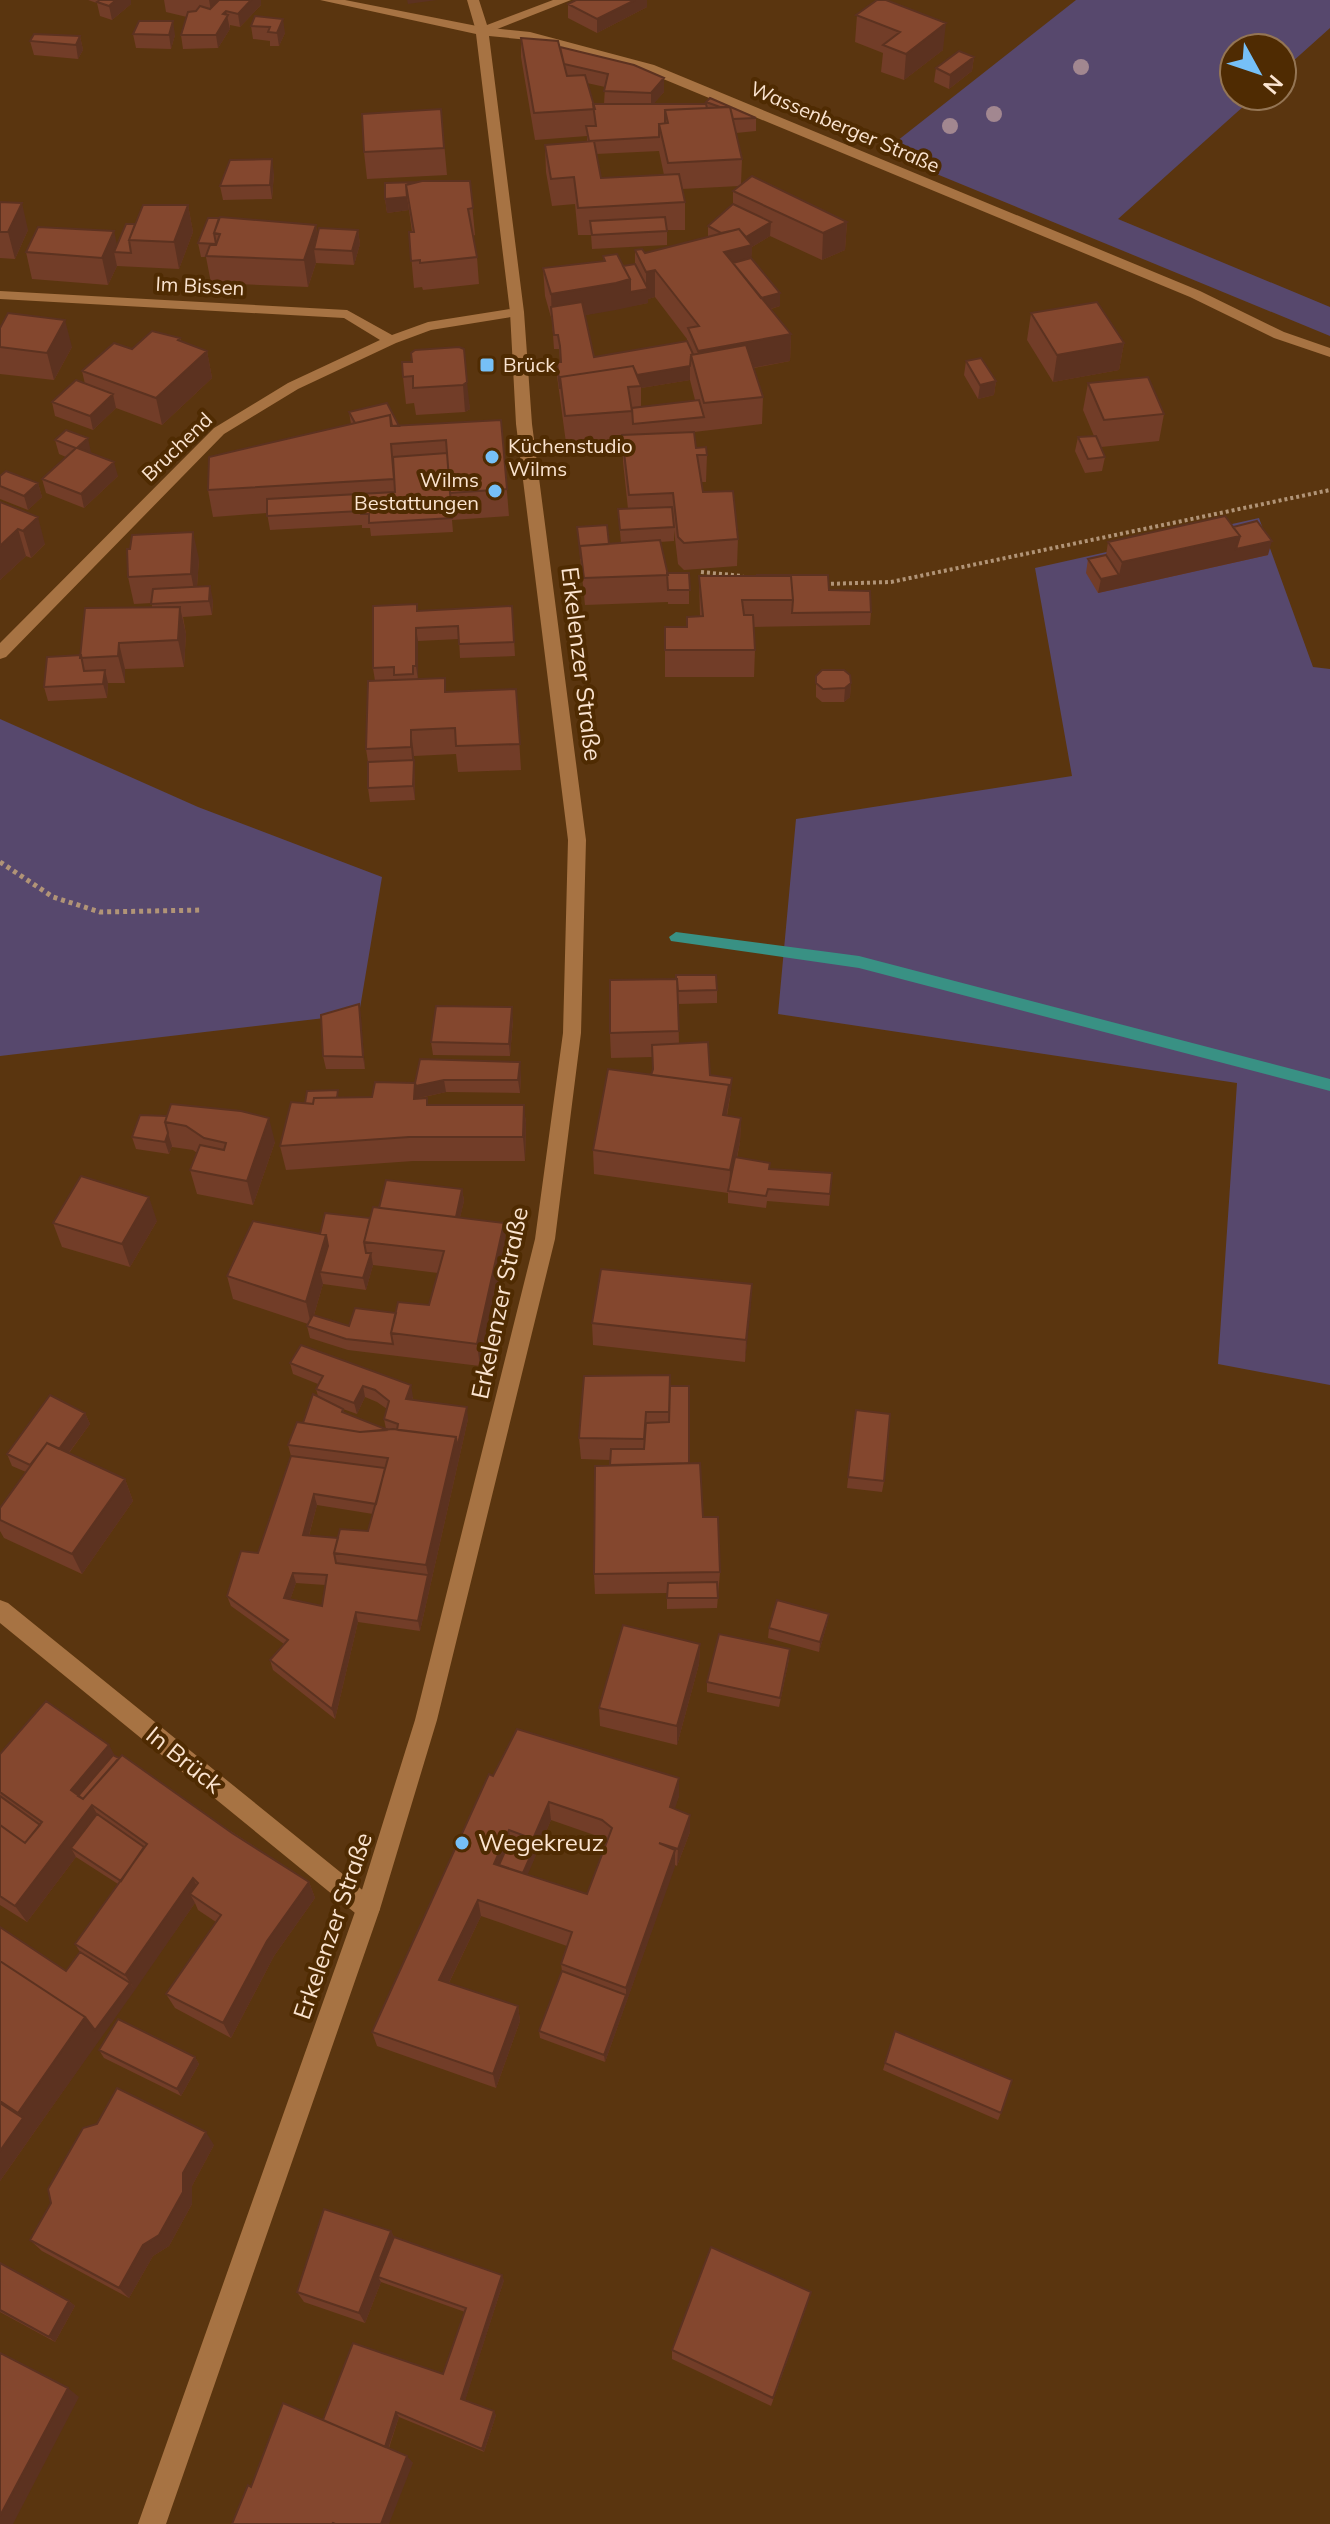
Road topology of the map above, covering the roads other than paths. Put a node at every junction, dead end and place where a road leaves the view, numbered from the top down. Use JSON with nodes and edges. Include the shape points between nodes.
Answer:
{"nodes":[{"id":1,"x":326,"y":0,"type":"edge"},
{"id":2,"x":473,"y":0,"type":"edge"},
{"id":3,"x":565,"y":0,"type":"edge"},
{"id":4,"x":482,"y":31,"type":"junction"},
{"id":5,"x":0,"y":295,"type":"edge"},
{"id":6,"x":517,"y":312,"type":"junction"},
{"id":7,"x":391,"y":340,"type":"junction"},
{"id":8,"x":1330,"y":353,"type":"edge"},
{"id":9,"x":0,"y":653,"type":"edge"},
{"id":10,"x":0,"y":1610,"type":"edge"},
{"id":11,"x":368,"y":1909,"type":"junction"},
{"id":12,"x":152,"y":2524,"type":"edge"}],
"edges":[{"from":1,"to":4,"type":"street","name":"Wassenberger Straße"},
{"from":2,"to":4,"type":"street","name":"Erkelenzer Straße"},
{"from":3,"to":4,"type":"street"},
{"from":4,"to":6,"type":"street","name":"Erkelenzer Straße"},
{"from":4,"to":8,"type":"street","name":"Wassenberger Straße","via":[[530,36],[649,68]]},
{"from":5,"to":7,"type":"street","name":"Im Bissen","via":[[347,314]]},
{"from":6,"to":7,"type":"street","name":"Bruchend","via":[[428,326]]},
{"from":6,"to":11,"type":"street","name":"Erkelenzer Straße","via":[[524,424],[577,840],[572,1033],[545,1239],[426,1720]]},
{"from":7,"to":9,"type":"street","name":"Bruchend","via":[[293,386],[219,431]]},
{"from":10,"to":11,"type":"street","name":"In Brück"},
{"from":11,"to":12,"type":"street","name":"Erkelenzer Straße"}]}
